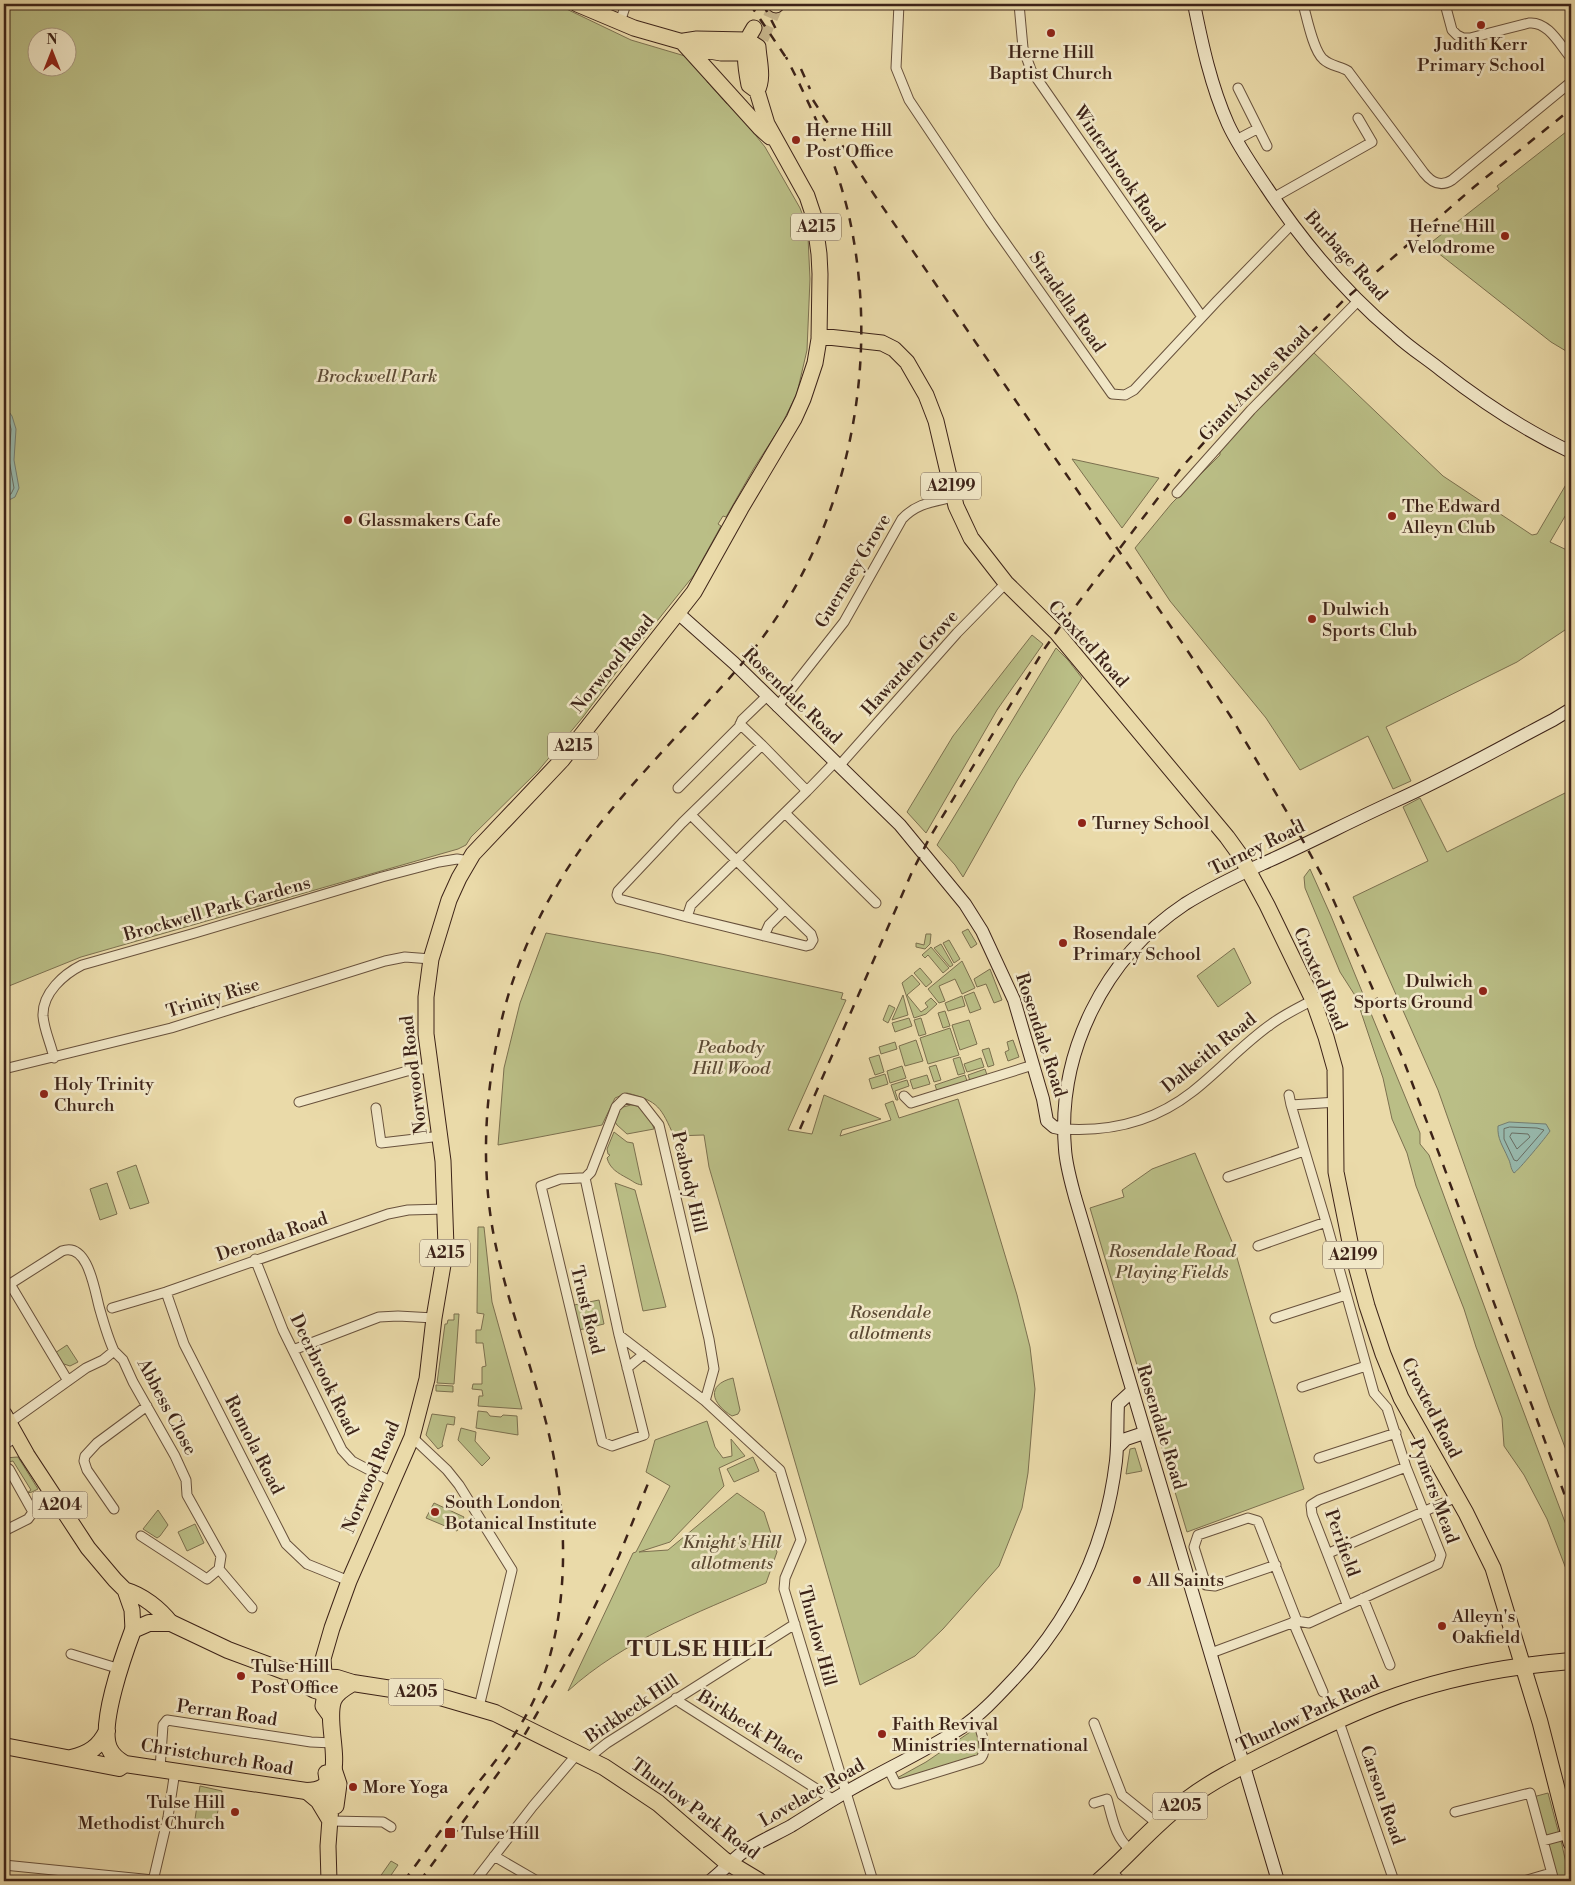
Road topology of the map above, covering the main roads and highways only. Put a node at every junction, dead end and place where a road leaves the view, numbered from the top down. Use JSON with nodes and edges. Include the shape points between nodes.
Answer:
{"nodes":[{"id":1,"x":577,"y":4,"type":"edge"},
{"id":2,"x":683,"y":42,"type":"junction"},
{"id":3,"x":776,"y":140,"type":"junction"},
{"id":4,"x":819,"y":336,"type":"junction"},
{"id":5,"x":6,"y":1418,"type":"edge"},
{"id":6,"x":10,"y":1441,"type":"edge"},
{"id":7,"x":125,"y":1590,"type":"junction"},
{"id":8,"x":171,"y":1623,"type":"junction"},
{"id":9,"x":134,"y":1630,"type":"junction"},
{"id":10,"x":323,"y":1659,"type":"junction"},
{"id":11,"x":1571,"y":1661,"type":"edge"},
{"id":12,"x":1522,"y":1666,"type":"junction"},
{"id":13,"x":290,"y":1671,"type":"junction"},
{"id":14,"x":353,"y":1683,"type":"junction"},
{"id":15,"x":328,"y":1697,"type":"junction"},
{"id":16,"x":107,"y":1731,"type":"junction"},
{"id":17,"x":4,"y":1746,"type":"edge"},
{"id":18,"x":334,"y":1756,"type":"junction"},
{"id":19,"x":72,"y":1758,"type":"junction"},
{"id":20,"x":125,"y":1764,"type":"junction"},
{"id":21,"x":328,"y":1784,"type":"junction"},
{"id":22,"x":306,"y":1791,"type":"junction"},
{"id":23,"x":330,"y":1821,"type":"junction"},
{"id":24,"x":1570,"y":1839,"type":"edge"},
{"id":25,"x":1110,"y":1878,"type":"edge"},
{"id":26,"x":329,"y":1881,"type":"edge"},
{"id":27,"x":759,"y":1881,"type":"edge"}],
"edges":[{"from":1,"to":2,"type":"main road"},
{"from":2,"to":3,"type":"main road","via":[[760,128]]},
{"from":2,"to":3,"type":"main road","name":"Norwood Road","number":"A215","via":[[698,49],[720,52],[753,42],[749,85],[757,92]]},
{"from":3,"to":4,"type":"main road","name":"Norwood Road","number":"A215","via":[[807,196],[815,223],[820,274]]},
{"from":4,"to":10,"type":"main road","name":"Norwood Road","number":"A215","via":[[804,400],[703,579],[679,614],[562,760],[499,824],[469,861],[449,900],[431,959],[426,997],[426,1034],[441,1136],[445,1209],[444,1265],[427,1379],[412,1436],[349,1581]]},
{"from":4,"to":12,"type":"main road","name":"Croxted Road","number":"A2199","via":[[882,343],[907,362],[936,421],[953,497],[966,531],[1006,583],[1057,633],[1230,841],[1249,870],[1313,1000],[1335,1068],[1336,1172],[1351,1247],[1383,1354],[1401,1398],[1493,1568]]},
{"from":5,"to":6,"type":"main road","number":"A204"},
{"from":6,"to":7,"type":"main road","number":"A204","via":[[88,1548]]},
{"from":7,"to":8,"type":"main road","number":"A204","via":[[147,1601]]},
{"from":7,"to":9,"type":"main road","number":"A204","via":[[131,1605]]},
{"from":8,"to":9,"type":"highway","number":"A205","via":[[149,1623]]},
{"from":8,"to":13,"type":"highway","number":"A205","via":[[228,1650]]},
{"from":9,"to":16,"type":"highway","via":[[113,1695]]},
{"from":10,"to":13,"type":"main road","via":[[308,1669]]},
{"from":10,"to":15,"type":"main road","name":"Norwood Road","number":"A215"},
{"from":11,"to":12,"type":"highway","name":"Thurlow Park Road","number":"A205"},
{"from":12,"to":24,"type":"main road","name":"Croxted Road","number":"A2199"},
{"from":12,"to":25,"type":"highway","name":"Thurlow Park Road","number":"A205","via":[[1429,1685],[1382,1701],[1226,1774],[1187,1799],[1158,1824],[1131,1850]]},
{"from":13,"to":15,"type":"highway","number":"A205","via":[[301,1683]]},
{"from":14,"to":15,"type":"highway"},
{"from":14,"to":15,"type":"highway","name":"Thurlow Park Road","number":"A205","via":[[342,1679]]},
{"from":14,"to":27,"type":"highway","name":"Thurlow Park Road","number":"A205","via":[[437,1696],[510,1719],[583,1756],[658,1803],[730,1864]]},
{"from":15,"to":18,"type":"highway","name":"Norwood Road"},
{"from":16,"to":19,"type":"highway","via":[[91,1752]]},
{"from":16,"to":20,"type":"highway","via":[[112,1754]]},
{"from":17,"to":19,"type":"highway","name":"Christchurch Road"},
{"from":18,"to":21,"type":"highway","name":"Norwood Road"},
{"from":18,"to":23,"type":"main road","name":"Norwood Road","via":[[339,1784],[336,1808]]},
{"from":19,"to":20,"type":"highway","name":"Christchurch Road","via":[[119,1768]]},
{"from":20,"to":22,"type":"highway","name":"Christchurch Road"},
{"from":21,"to":22,"type":"highway","name":"Christchurch Road","via":[[319,1790]]},
{"from":21,"to":23,"type":"main road"},
{"from":22,"to":23,"type":"main road","via":[[318,1801]]},
{"from":23,"to":26,"type":"main road","name":"Norwood Road"}]}
